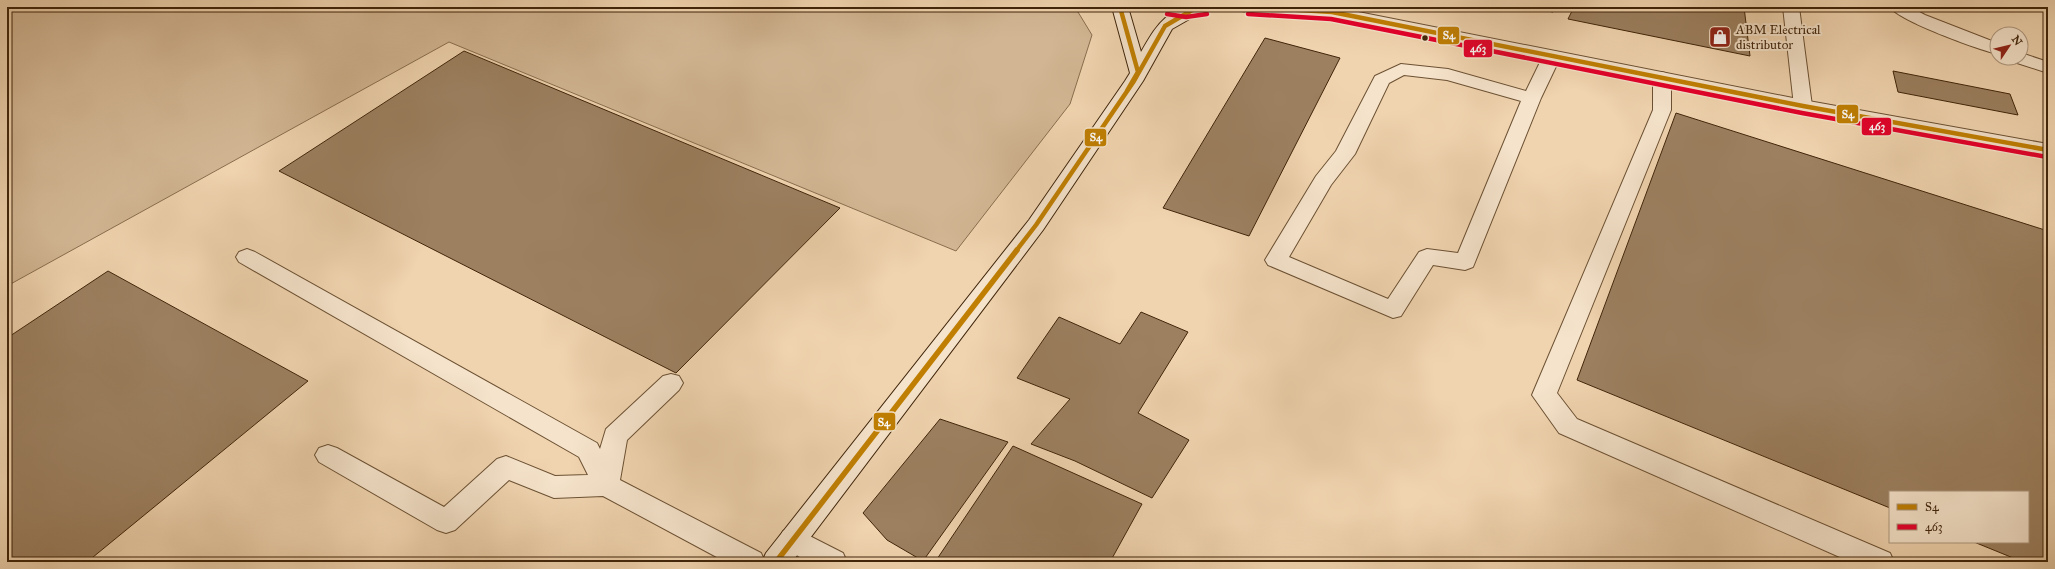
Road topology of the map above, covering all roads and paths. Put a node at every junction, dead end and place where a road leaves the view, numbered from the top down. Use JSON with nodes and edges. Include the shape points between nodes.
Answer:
{"nodes":[{"id":1,"x":1120,"y":7,"type":"edge"},
{"id":2,"x":1168,"y":7,"type":"edge"},
{"id":3,"x":1248,"y":7,"type":"edge"},
{"id":4,"x":1791,"y":7,"type":"edge"},
{"id":5,"x":1898,"y":7,"type":"edge"},
{"id":6,"x":1200,"y":8,"type":"edge"},
{"id":7,"x":1327,"y":9,"type":"edge"},
{"id":8,"x":1989,"y":46,"type":"edge"},
{"id":9,"x":1552,"y":56,"type":"junction"},
{"id":10,"x":2029,"y":61,"type":"edge"},
{"id":11,"x":2048,"y":68,"type":"edge"},
{"id":12,"x":1138,"y":72,"type":"junction"},
{"id":13,"x":1662,"y":78,"type":"junction"},
{"id":14,"x":1532,"y":98,"type":"junction"},
{"id":15,"x":1803,"y":106,"type":"junction"},
{"id":16,"x":2048,"y":150,"type":"edge"},
{"id":17,"x":247,"y":257,"type":"dead end"},
{"id":18,"x":671,"y":383,"type":"dead end"},
{"id":19,"x":328,"y":455,"type":"dead end"},
{"id":20,"x":606,"y":486,"type":"junction"},
{"id":21,"x":792,"y":539,"type":"junction"},
{"id":22,"x":751,"y":562,"type":"edge"},
{"id":23,"x":776,"y":562,"type":"edge"},
{"id":24,"x":834,"y":562,"type":"edge"},
{"id":25,"x":1880,"y":562,"type":"edge"}],
"edges":[{"from":1,"to":12,"type":"main road"},
{"from":2,"to":6,"type":"main road","via":[[1186,10]]},
{"from":3,"to":7,"type":"main road"},
{"from":4,"to":15,"type":"main road"},
{"from":5,"to":8,"type":"main road","via":[[1919,19]]},
{"from":6,"to":12,"type":"main road","via":[[1165,26]]},
{"from":7,"to":9,"type":"main road"},
{"from":9,"to":13,"type":"main road"},
{"from":9,"to":14,"type":"main road"},
{"from":10,"to":11,"type":"main road"},
{"from":12,"to":21,"type":"main road","via":[[1134,82],[1036,225]]},
{"from":13,"to":15,"type":"main road"},
{"from":13,"to":25,"type":"main road","via":[[1662,110],[1544,395],[1568,426]]},
{"from":14,"to":14,"type":"main road","via":[[1465,262],[1427,257],[1393,310],[1276,260],[1323,181],[1345,154],[1381,80],[1401,69],[1448,75]]},
{"from":15,"to":16,"type":"main road"},
{"from":17,"to":20,"type":"main road","via":[[588,450]]},
{"from":18,"to":20,"type":"main road","via":[[615,436]]},
{"from":19,"to":20,"type":"main road","via":[[446,522],[506,467],[554,487]]},
{"from":20,"to":22,"type":"main road"},
{"from":21,"to":23,"type":"main road"},
{"from":21,"to":24,"type":"main road"}]}
